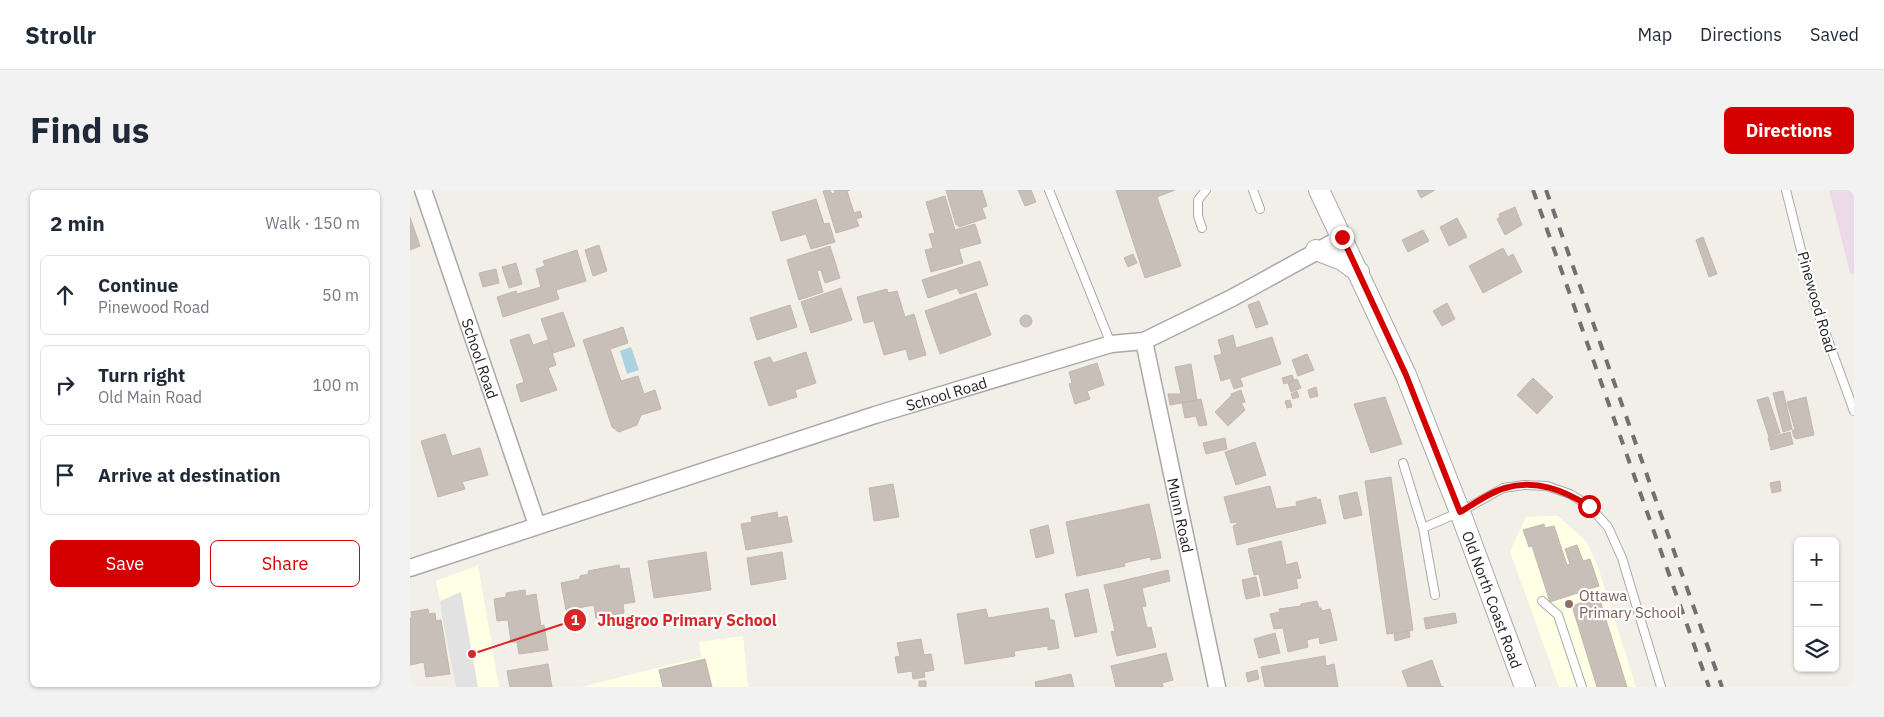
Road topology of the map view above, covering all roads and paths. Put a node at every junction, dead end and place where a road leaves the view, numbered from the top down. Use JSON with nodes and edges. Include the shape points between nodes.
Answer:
{"nodes":[{"id":1,"x":423,"y":190,"type":"edge"},
{"id":2,"x":1049,"y":190,"type":"edge"},
{"id":3,"x":1206,"y":190,"type":"edge"},
{"id":4,"x":1253,"y":190,"type":"edge"},
{"id":5,"x":1319,"y":190,"type":"edge"},
{"id":6,"x":1786,"y":190,"type":"edge"},
{"id":7,"x":1260,"y":209,"type":"dead end"},
{"id":8,"x":1202,"y":228,"type":"dead end"},
{"id":9,"x":1342,"y":237,"type":"junction"},
{"id":10,"x":1316,"y":250,"type":"junction"},
{"id":11,"x":1359,"y":272,"type":"junction"},
{"id":12,"x":1144,"y":341,"type":"junction"},
{"id":13,"x":1111,"y":344,"type":"junction"},
{"id":14,"x":1854,"y":412,"type":"edge"},
{"id":15,"x":1402,"y":463,"type":"dead end"},
{"id":16,"x":1460,"y":512,"type":"junction"},
{"id":17,"x":537,"y":525,"type":"junction"},
{"id":18,"x":1423,"y":528,"type":"junction"},
{"id":19,"x":410,"y":568,"type":"edge"},
{"id":20,"x":1435,"y":595,"type":"dead end"},
{"id":21,"x":1542,"y":601,"type":"dead end"},
{"id":22,"x":1217,"y":687,"type":"edge"},
{"id":23,"x":1525,"y":687,"type":"edge"},
{"id":24,"x":1582,"y":687,"type":"edge"},
{"id":25,"x":1661,"y":687,"type":"edge"}],
"edges":[{"from":1,"to":17,"type":"street","name":"School Road"},
{"from":2,"to":13,"type":"lane"},
{"from":3,"to":8,"type":"lane","via":[[1198,200]]},
{"from":4,"to":7,"type":"lane"},
{"from":5,"to":9,"type":"street","name":"Old North Coast Road"},
{"from":6,"to":14,"type":"lane","name":"Pinewood Road","via":[[1814,302]]},
{"from":9,"to":10,"type":"street","name":"School Road"},
{"from":9,"to":11,"type":"street","name":"Old North Coast Road"},
{"from":10,"to":11,"type":"street","via":[[1342,260]]},
{"from":10,"to":12,"type":"street","name":"School Road","via":[[1232,298]]},
{"from":11,"to":16,"type":"street","name":"Old North Coast Road","via":[[1406,375]]},
{"from":12,"to":13,"type":"street","name":"School Road"},
{"from":12,"to":22,"type":"street","name":"Munn Road"},
{"from":13,"to":17,"type":"street","name":"School Road","via":[[866,417]]},
{"from":15,"to":18,"type":"lane"},
{"from":16,"to":18,"type":"lane"},
{"from":16,"to":23,"type":"street","name":"Old North Coast Road"},
{"from":16,"to":25,"type":"lane","via":[[1503,488],[1524,485],[1547,486],[1570,494],[1589,506],[1608,527],[1622,558]]},
{"from":17,"to":19,"type":"street","name":"School Road"},
{"from":18,"to":20,"type":"lane"},
{"from":21,"to":24,"type":"lane","via":[[1558,615]]}]}
